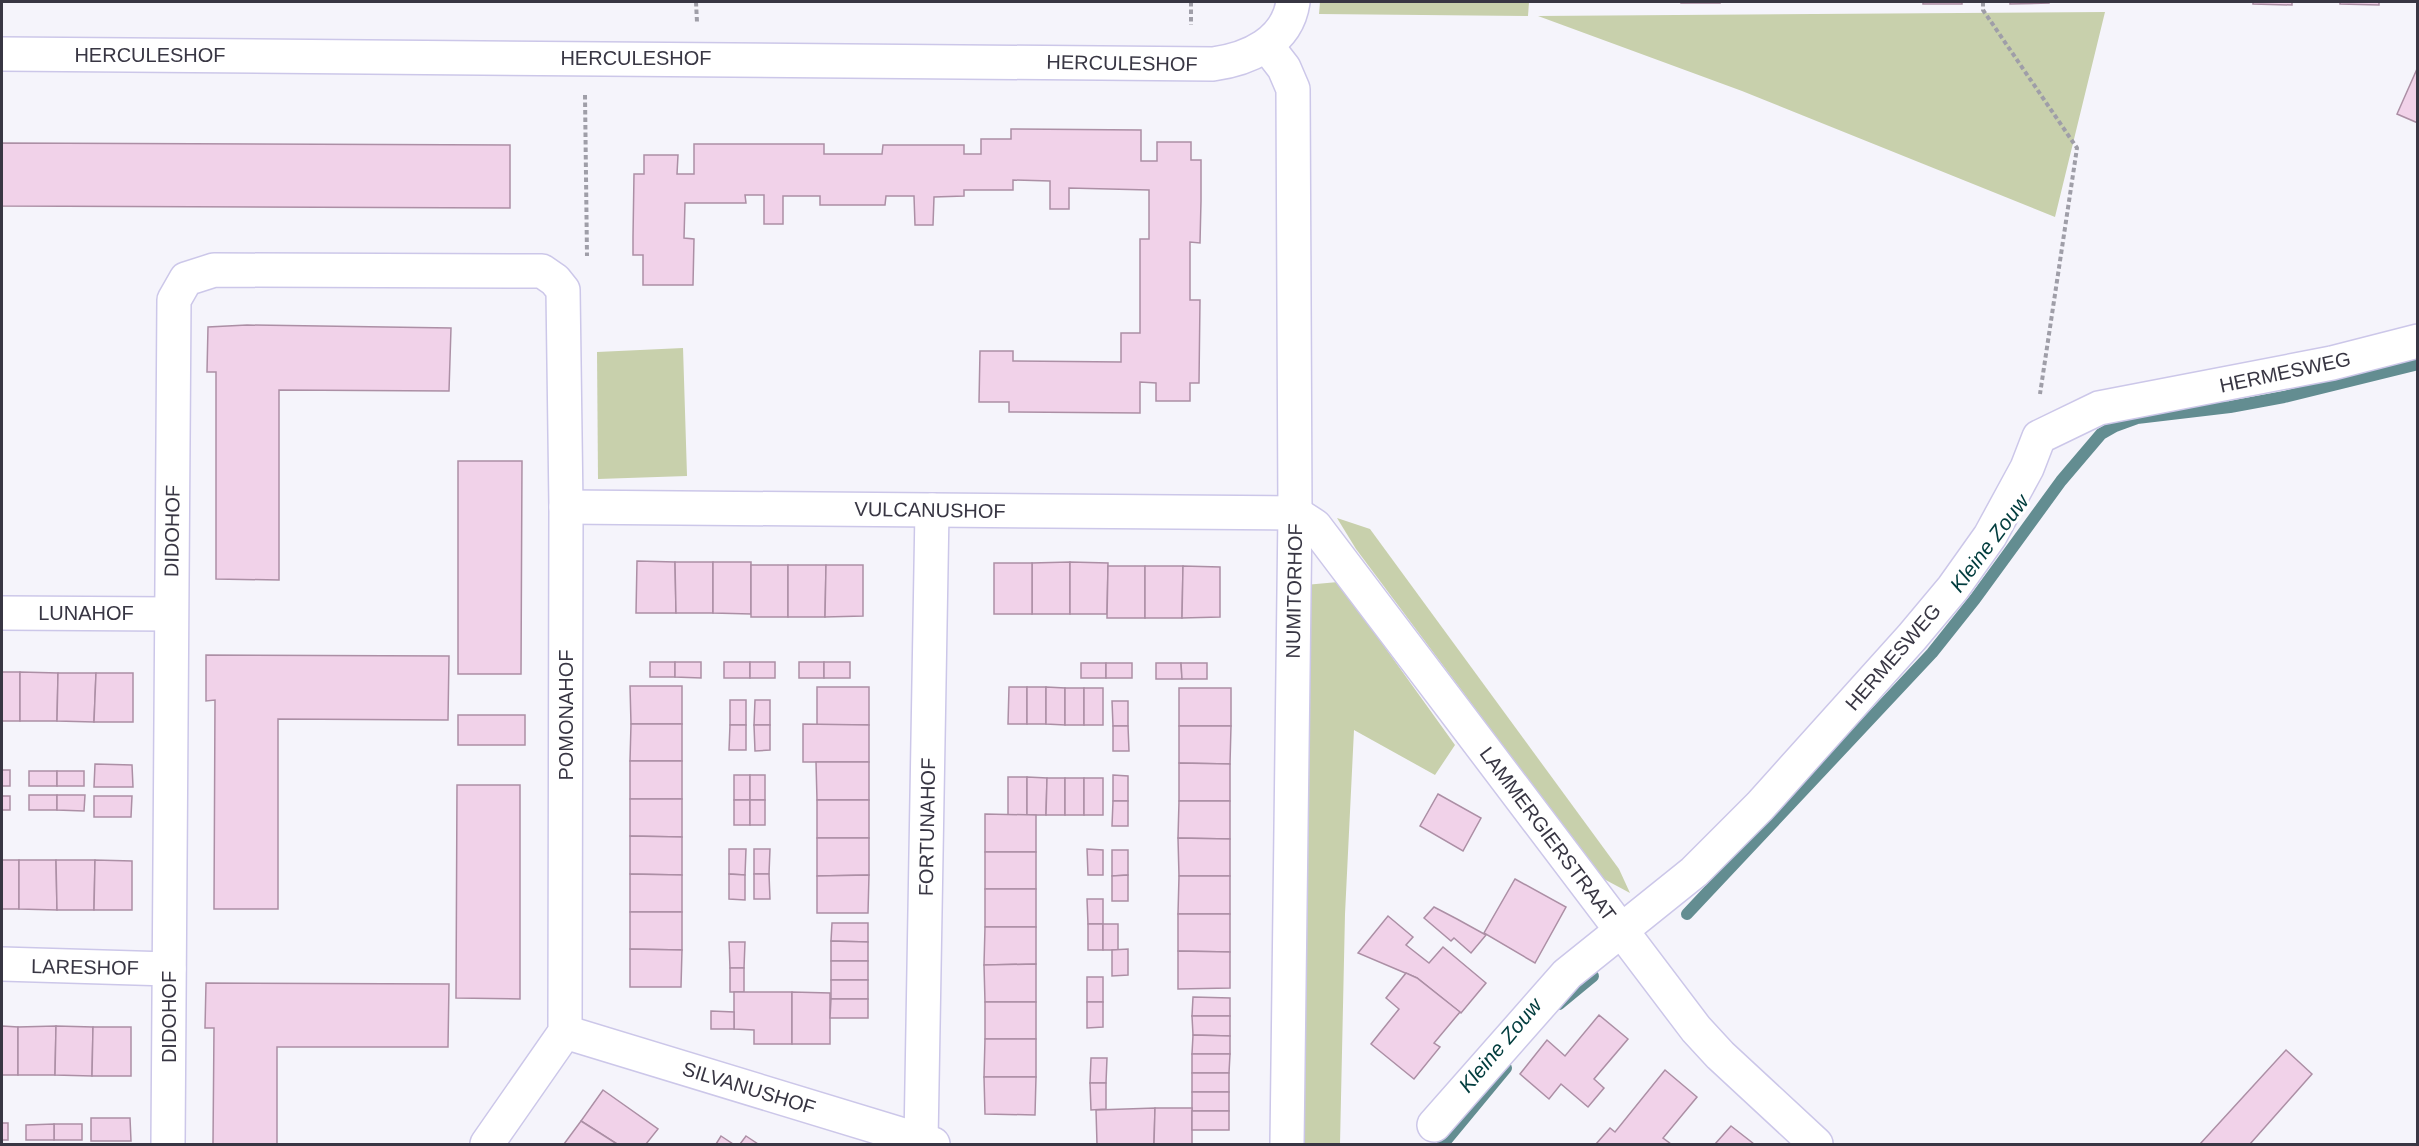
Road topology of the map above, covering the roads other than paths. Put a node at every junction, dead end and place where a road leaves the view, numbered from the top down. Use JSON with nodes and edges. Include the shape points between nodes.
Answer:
{"nodes":[{"id":1,"x":1293,"y":2,"type":"edge"},
{"id":2,"x":1266,"y":46,"type":"junction"},
{"id":3,"x":2,"y":54,"type":"edge"},
{"id":4,"x":552,"y":281,"type":"joint"},
{"id":5,"x":2418,"y":341,"type":"edge"},
{"id":6,"x":566,"y":507,"type":"junction"},
{"id":7,"x":932,"y":510,"type":"junction"},
{"id":8,"x":1295,"y":513,"type":"junction"},
{"id":9,"x":2,"y":613,"type":"edge"},
{"id":10,"x":171,"y":614,"type":"junction"},
{"id":11,"x":1622,"y":931,"type":"junction"},
{"id":12,"x":2,"y":964,"type":"edge"},
{"id":13,"x":169,"y":969,"type":"junction"},
{"id":14,"x":565,"y":1032,"type":"junction"},
{"id":15,"x":1434,"y":1125,"type":"dead end"},
{"id":16,"x":924,"y":1143,"type":"edge"},
{"id":17,"x":168,"y":1144,"type":"edge"},
{"id":18,"x":487,"y":1144,"type":"edge"},
{"id":19,"x":1287,"y":1144,"type":"edge"},
{"id":20,"x":1816,"y":1144,"type":"edge"}],
"edges":[{"from":1,"to":2,"type":"street","via":[[1286,21]]},
{"from":2,"to":3,"type":"street","name":"HERCULESHOF","via":[[1243,58],[1213,64]]},
{"from":2,"to":8,"type":"street","name":"NUMITORHOF","via":[[1284,68],[1293,89]]},
{"from":4,"to":6,"type":"street","name":"POMONAHOF"},
{"from":4,"to":10,"type":"street","name":"DIDOHOF","via":[[214,270],[186,279],[174,300]]},
{"from":5,"to":11,"type":"street","name":"HERMESWEG","via":[[2332,363],[2106,407],[2039,437],[1990,536],[1947,596],[1760,806],[1694,872]]},
{"from":6,"to":7,"type":"street","name":"VULCANUSHOF"},
{"from":6,"to":14,"type":"street","name":"POMONAHOF"},
{"from":7,"to":8,"type":"street","name":"VULCANUSHOF"},
{"from":7,"to":16,"type":"street","name":"FORTUNAHOF"},
{"from":8,"to":11,"type":"street","name":"LAMMERGIERSTRAAT","via":[[1315,526]]},
{"from":8,"to":19,"type":"street","name":"NUMITORHOF"},
{"from":9,"to":10,"type":"street","name":"LUNAHOF"},
{"from":10,"to":13,"type":"street","name":"DIDOHOF"},
{"from":11,"to":15,"type":"street","name":"HERMESWEG","via":[[1567,974]]},
{"from":11,"to":20,"type":"street","name":"LAMMERGIERSTRAAT","via":[[1696,1029]]},
{"from":12,"to":13,"type":"street","name":"LARESHOF"},
{"from":13,"to":17,"type":"street","name":"DIDOHOF"},
{"from":14,"to":16,"type":"street","name":"SILVANUSHOF"},
{"from":14,"to":18,"type":"street"}]}
